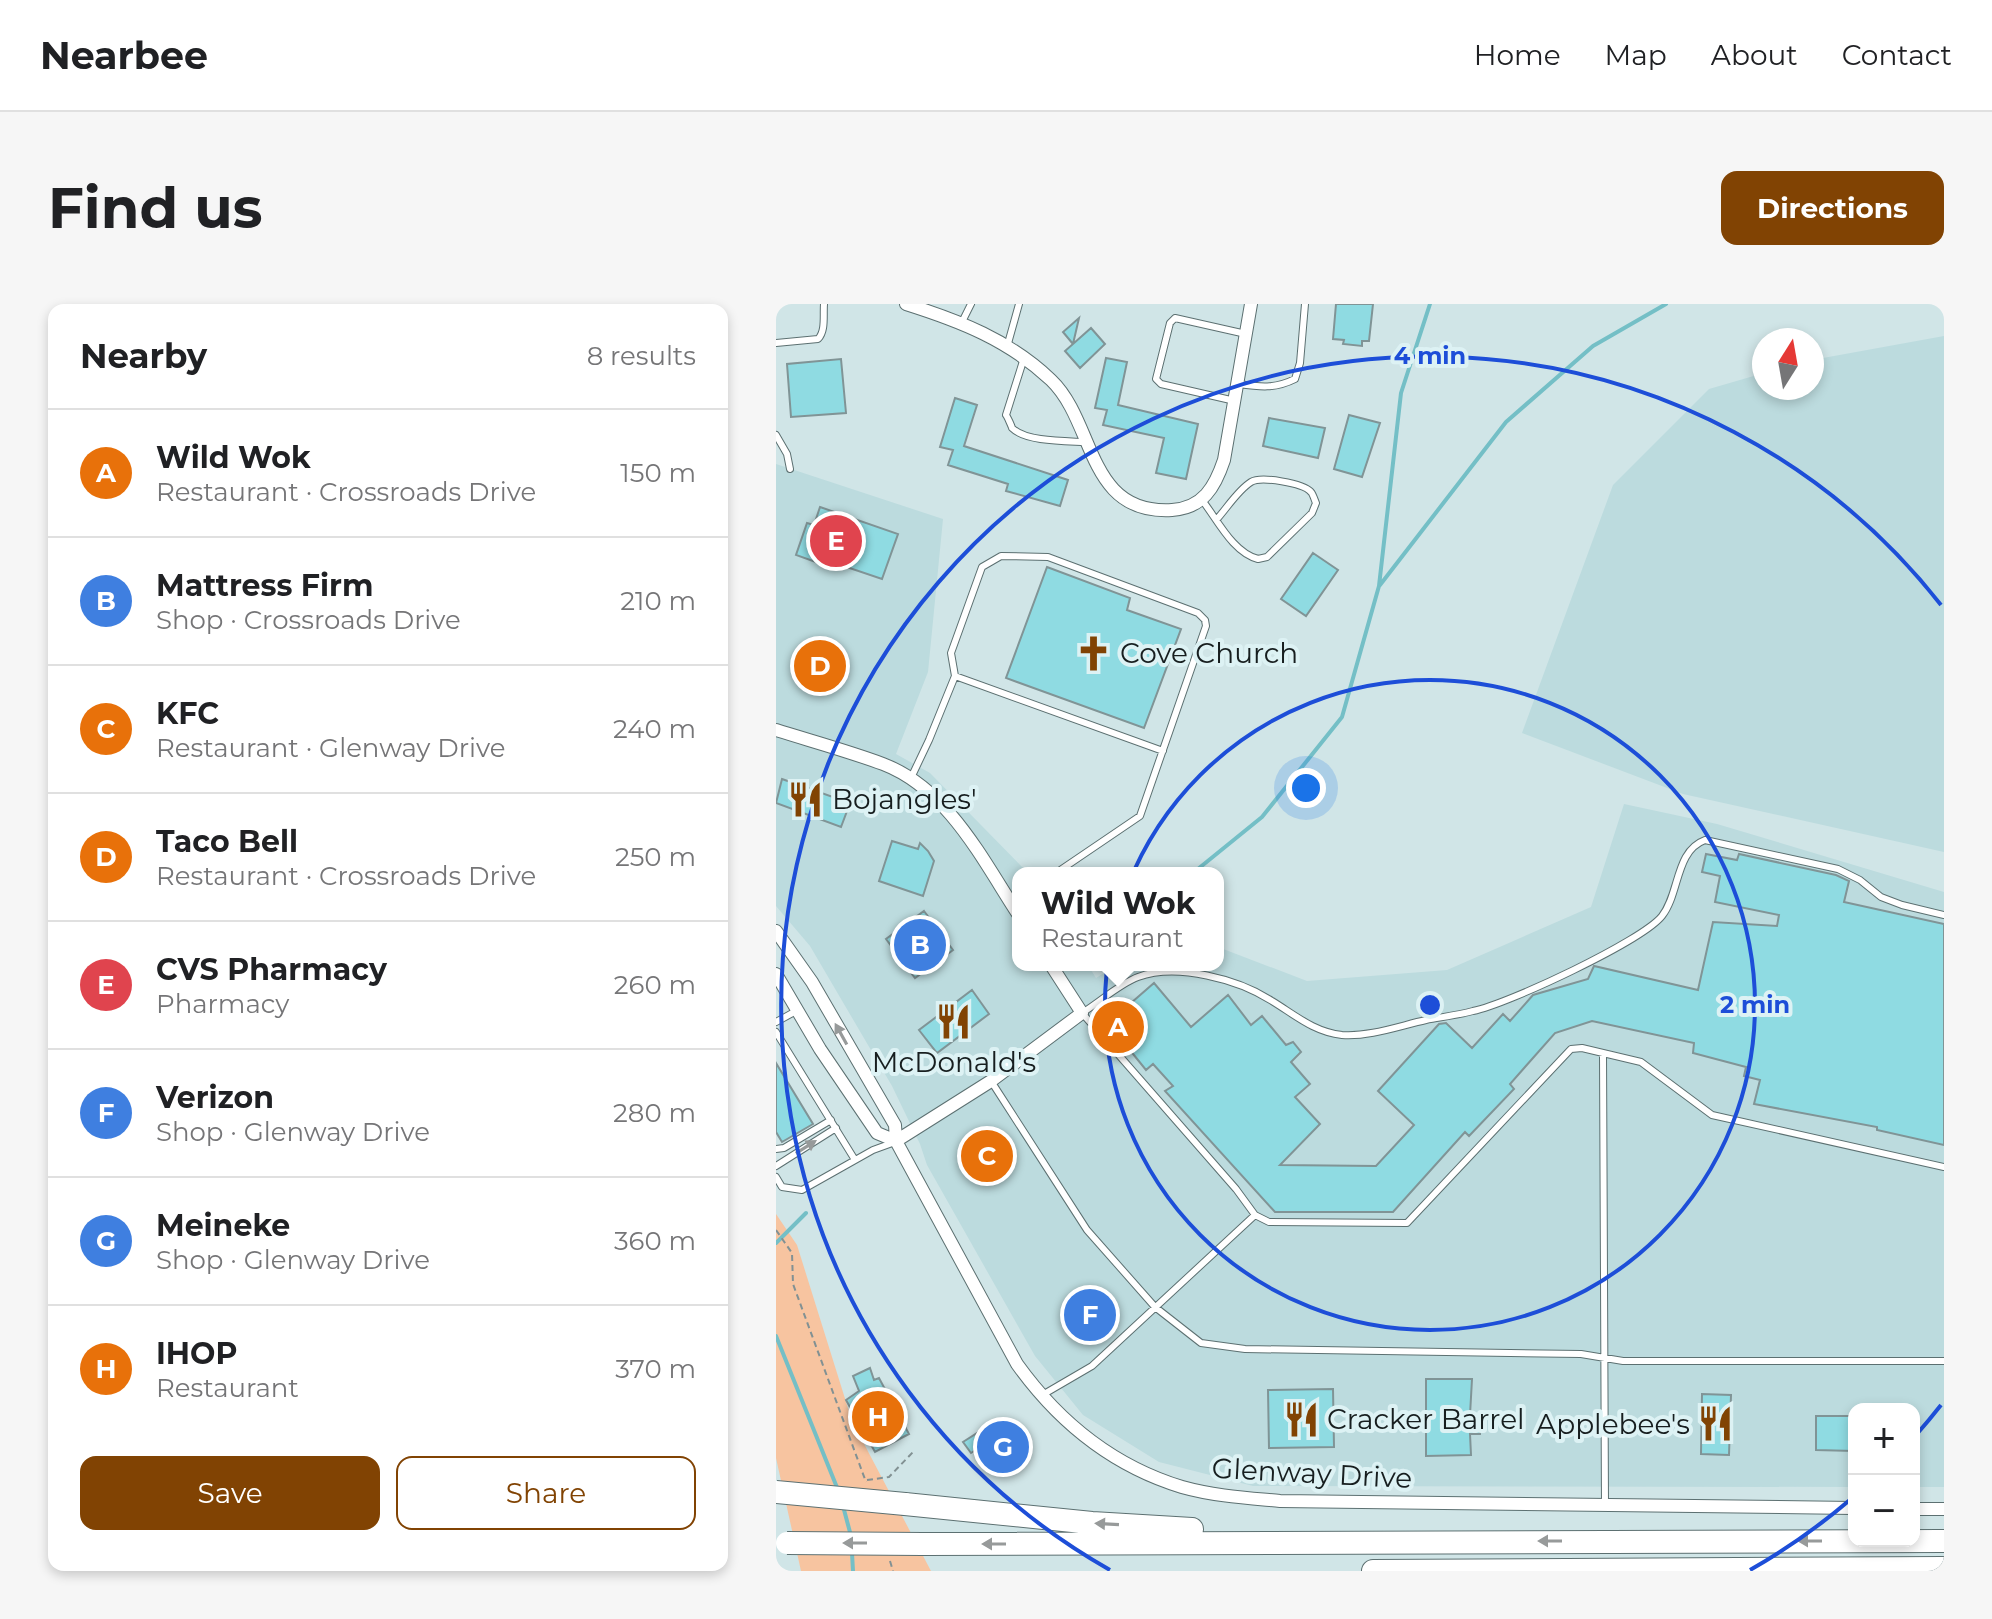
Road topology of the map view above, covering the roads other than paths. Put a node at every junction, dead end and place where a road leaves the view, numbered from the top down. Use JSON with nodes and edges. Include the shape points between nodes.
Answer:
{"nodes":[{"id":1,"x":824,"y":304,"type":"edge"},
{"id":2,"x":906,"y":304,"type":"edge"},
{"id":3,"x":971,"y":304,"type":"edge"},
{"id":4,"x":1019,"y":304,"type":"edge"},
{"id":5,"x":1251,"y":304,"type":"edge"},
{"id":6,"x":1305,"y":304,"type":"edge"},
{"id":7,"x":962,"y":322,"type":"junction"},
{"id":8,"x":1246,"y":334,"type":"junction"},
{"id":9,"x":776,"y":343,"type":"edge"},
{"id":10,"x":1007,"y":347,"type":"junction"},
{"id":11,"x":1024,"y":358,"type":"junction"},
{"id":12,"x":1238,"y":384,"type":"junction"},
{"id":13,"x":1235,"y":401,"type":"junction"},
{"id":14,"x":776,"y":435,"type":"edge"},
{"id":15,"x":1085,"y":442,"type":"junction"},
{"id":16,"x":790,"y":469,"type":"dead end"},
{"id":17,"x":1202,"y":500,"type":"junction"},
{"id":18,"x":1217,"y":519,"type":"junction"},
{"id":19,"x":955,"y":676,"type":"junction"},
{"id":20,"x":776,"y":730,"type":"edge"},
{"id":21,"x":1163,"y":751,"type":"junction"},
{"id":22,"x":910,"y":780,"type":"junction"},
{"id":23,"x":1065,"y":867,"type":"edge"},
{"id":24,"x":1012,"y":899,"type":"edge"},
{"id":25,"x":1944,"y":915,"type":"edge"},
{"id":26,"x":776,"y":931,"type":"edge"},
{"id":27,"x":1055,"y":971,"type":"edge"},
{"id":28,"x":777,"y":976,"type":"edge"},
{"id":29,"x":798,"y":1010,"type":"junction"},
{"id":30,"x":1082,"y":1013,"type":"junction"},
{"id":31,"x":776,"y":1022,"type":"edge"},
{"id":32,"x":776,"y":1032,"type":"edge"},
{"id":33,"x":779,"y":1045,"type":"edge"},
{"id":34,"x":1603,"y":1053,"type":"junction"},
{"id":35,"x":991,"y":1081,"type":"junction"},
{"id":36,"x":831,"y":1120,"type":"junction"},
{"id":37,"x":836,"y":1128,"type":"junction"},
{"id":38,"x":896,"y":1141,"type":"junction"},
{"id":39,"x":776,"y":1149,"type":"edge"},
{"id":40,"x":855,"y":1160,"type":"junction"},
{"id":41,"x":776,"y":1166,"type":"edge"},
{"id":42,"x":1944,"y":1167,"type":"edge"},
{"id":43,"x":776,"y":1177,"type":"edge"},
{"id":44,"x":1255,"y":1215,"type":"junction"},
{"id":45,"x":1155,"y":1307,"type":"junction"},
{"id":46,"x":1604,"y":1359,"type":"junction"},
{"id":47,"x":1944,"y":1361,"type":"edge"},
{"id":48,"x":1040,"y":1396,"type":"junction"},
{"id":49,"x":776,"y":1492,"type":"edge"},
{"id":50,"x":1605,"y":1505,"type":"junction"},
{"id":51,"x":1848,"y":1508,"type":"edge"},
{"id":52,"x":1920,"y":1509,"type":"edge"},
{"id":53,"x":1944,"y":1509,"type":"edge"},
{"id":54,"x":1380,"y":1541,"type":"junction"},
{"id":55,"x":1944,"y":1541,"type":"edge"},
{"id":56,"x":781,"y":1543,"type":"edge"},
{"id":57,"x":1944,"y":1568,"type":"edge"},
{"id":58,"x":1373,"y":1571,"type":"edge"}],
"edges":[{"from":1,"to":9,"type":"lane","via":[[822,336]]},
{"from":2,"to":7,"type":"street"},
{"from":3,"to":7,"type":"lane"},
{"from":4,"to":10,"type":"lane"},
{"from":5,"to":8,"type":"street"},
{"from":6,"to":12,"type":"lane","via":[[1295,379],[1279,387]]},
{"from":7,"to":10,"type":"street"},
{"from":8,"to":12,"type":"street"},
{"from":8,"to":13,"type":"lane","via":[[1175,318],[1156,379]]},
{"from":10,"to":11,"type":"street"},
{"from":11,"to":15,"type":"street","via":[[1063,394]]},
{"from":11,"to":15,"type":"lane","via":[[1006,415],[1012,427],[1024,435]]},
{"from":12,"to":13,"type":"street"},
{"from":13,"to":17,"type":"street","via":[[1216,484]]},
{"from":14,"to":16,"type":"lane"},
{"from":15,"to":17,"type":"street","via":[[1104,479],[1135,504],[1157,511],[1183,509]]},
{"from":17,"to":18,"type":"lane"},
{"from":18,"to":18,"type":"lane","via":[[1240,550],[1258,559],[1267,557],[1316,503],[1303,487],[1256,480]]},
{"from":19,"to":21,"type":"lane"},
{"from":19,"to":21,"type":"lane","via":[[951,653],[982,567],[1001,556],[1048,557],[1205,620]]},
{"from":19,"to":22,"type":"lane"},
{"from":20,"to":22,"type":"street","via":[[885,765]]},
{"from":21,"to":23,"type":"lane","via":[[1140,816]]},
{"from":22,"to":24,"type":"street","via":[[948,810]]},
{"from":25,"to":30,"type":"lane","via":[[1881,897],[1838,869],[1705,840],[1688,852],[1661,917],[1637,936],[1477,1011],[1344,1035],[1305,1024],[1249,988],[1219,978],[1155,972],[1135,978]]},
{"from":38,"to":26,"type":"street","name":"Glenway Drive","one_way":true,"via":[[895,1125],[812,982]]},
{"from":27,"to":30,"type":"street"},
{"from":28,"to":29,"type":"street","name":"Glenway Drive"},
{"from":29,"to":31,"type":"lane"},
{"from":29,"to":38,"type":"street","name":"Glenway Drive","via":[[877,1133]]},
{"from":30,"to":35,"type":"street"},
{"from":30,"to":44,"type":"lane"},
{"from":32,"to":33,"type":"lane"},
{"from":33,"to":36,"type":"lane"},
{"from":34,"to":42,"type":"lane","via":[[1641,1062],[1712,1115]]},
{"from":34,"to":44,"type":"lane","via":[[1582,1048],[1562,1055],[1407,1223],[1269,1222]]},
{"from":34,"to":46,"type":"lane"},
{"from":35,"to":38,"type":"street"},
{"from":35,"to":45,"type":"lane","via":[[1087,1230]]},
{"from":36,"to":37,"type":"lane"},
{"from":36,"to":39,"type":"lane"},
{"from":37,"to":40,"type":"lane"},
{"from":41,"to":37,"type":"lane","one_way":true},
{"from":38,"to":40,"type":"lane"},
{"from":38,"to":48,"type":"street","name":"Glenway Drive","via":[[1017,1364]]},
{"from":40,"to":43,"type":"lane","via":[[802,1190],[782,1187]]},
{"from":44,"to":45,"type":"lane"},
{"from":45,"to":46,"type":"lane","via":[[1201,1343],[1242,1349],[1581,1354]]},
{"from":45,"to":48,"type":"lane","via":[[1092,1366]]},
{"from":46,"to":47,"type":"lane"},
{"from":46,"to":50,"type":"lane"},
{"from":48,"to":50,"type":"street","name":"Glenway Drive","via":[[1075,1430],[1111,1453],[1182,1487],[1210,1493],[1325,1503]]},
{"from":54,"to":49,"type":"highway","one_way":true,"bridge":true,"via":[[1092,1523]]},
{"from":50,"to":51,"type":"street","name":"Glenway Drive"},
{"from":52,"to":53,"type":"street"},
{"from":55,"to":54,"type":"highway","one_way":true},
{"from":54,"to":56,"type":"highway","one_way":true,"bridge":true},
{"from":57,"to":58,"type":"highway"}]}
